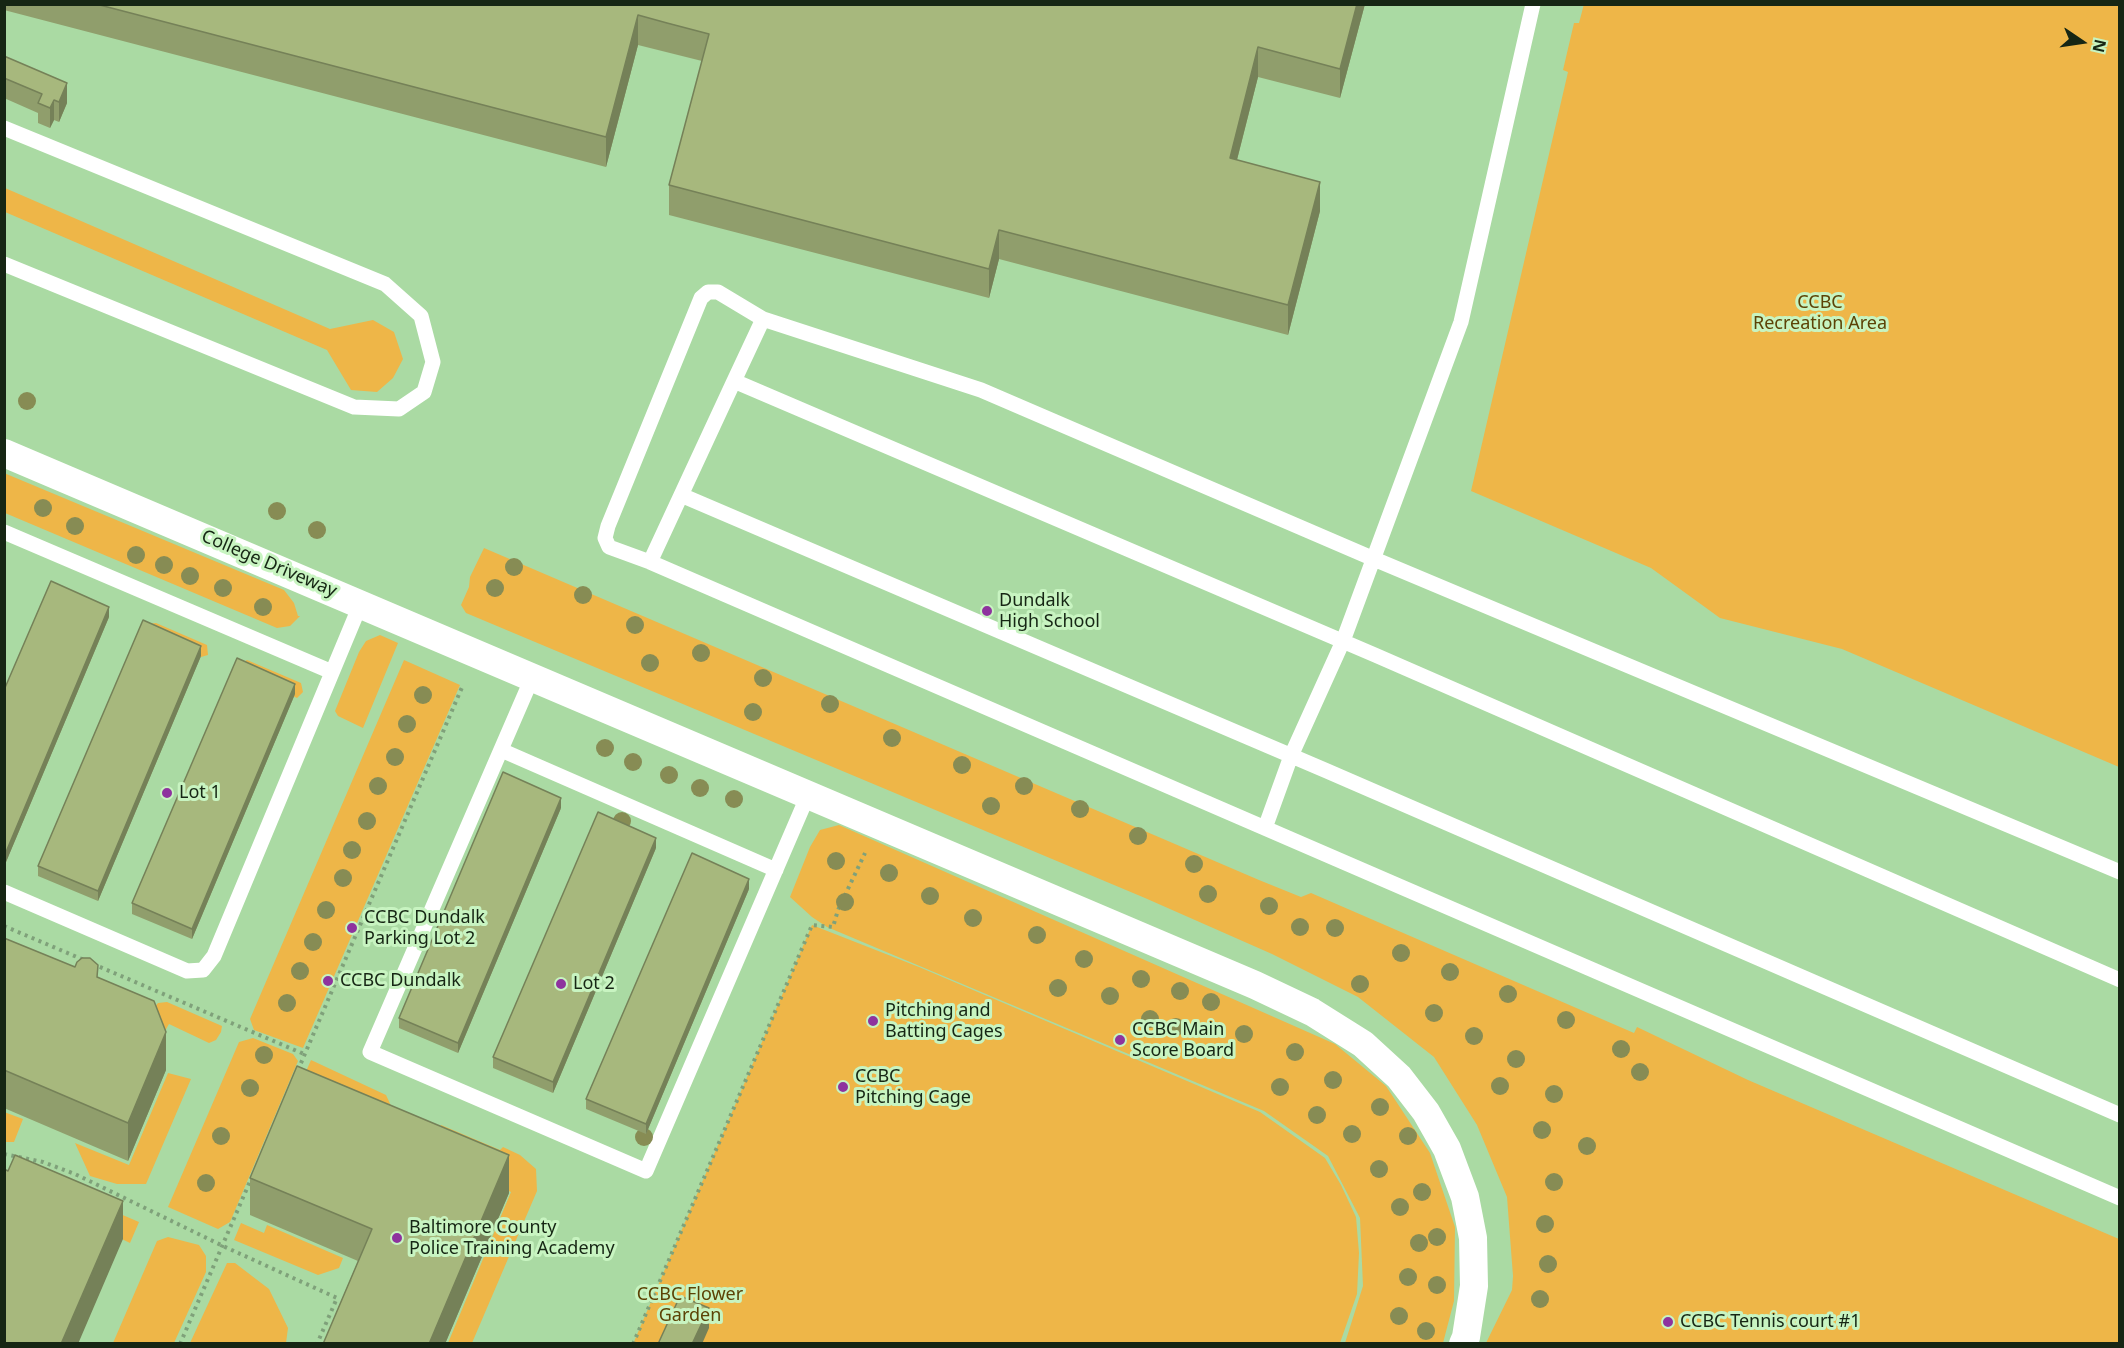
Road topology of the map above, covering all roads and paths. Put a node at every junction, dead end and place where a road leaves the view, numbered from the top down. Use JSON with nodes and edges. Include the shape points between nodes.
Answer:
{"nodes":[{"id":1,"x":1533,"y":4,"type":"edge"},
{"id":2,"x":4,"y":128,"type":"edge"},
{"id":3,"x":4,"y":264,"type":"edge"},
{"id":4,"x":763,"y":319,"type":"junction"},
{"id":5,"x":734,"y":381,"type":"junction"},
{"id":6,"x":4,"y":453,"type":"edge"},
{"id":7,"x":681,"y":495,"type":"junction"},
{"id":8,"x":4,"y":532,"type":"edge"},
{"id":9,"x":1374,"y":559,"type":"junction"},
{"id":10,"x":650,"y":562,"type":"junction"},
{"id":11,"x":361,"y":603,"type":"junction"},
{"id":12,"x":1343,"y":641,"type":"junction"},
{"id":13,"x":476,"y":654,"type":"junction"},
{"id":14,"x":332,"y":672,"type":"junction"},
{"id":15,"x":532,"y":678,"type":"junction"},
{"id":16,"x":501,"y":750,"type":"junction"},
{"id":17,"x":1292,"y":756,"type":"junction"},
{"id":18,"x":808,"y":795,"type":"junction"},
{"id":19,"x":1265,"y":828,"type":"junction"},
{"id":20,"x":869,"y":845,"type":"dead end"},
{"id":21,"x":776,"y":870,"type":"junction"},
{"id":22,"x":2120,"y":872,"type":"edge"},
{"id":23,"x":4,"y":892,"type":"edge"},
{"id":24,"x":4,"y":926,"type":"edge"},
{"id":25,"x":2120,"y":980,"type":"edge"},
{"id":26,"x":304,"y":1054,"type":"junction"},
{"id":27,"x":295,"y":1076,"type":"edge"},
{"id":28,"x":2120,"y":1115,"type":"edge"},
{"id":29,"x":4,"y":1154,"type":"edge"},
{"id":30,"x":255,"y":1172,"type":"edge"},
{"id":31,"x":2120,"y":1198,"type":"edge"},
{"id":32,"x":223,"y":1246,"type":"junction"},
{"id":33,"x":180,"y":1344,"type":"edge"},
{"id":34,"x":317,"y":1344,"type":"edge"},
{"id":35,"x":633,"y":1344,"type":"edge"},
{"id":36,"x":1463,"y":1344,"type":"edge"}],
"edges":[{"from":1,"to":9,"type":"lane","via":[[1461,322]]},
{"from":2,"to":3,"type":"lane","via":[[385,284],[421,316],[433,362],[424,392],[399,409],[354,407]]},
{"from":4,"to":5,"type":"lane"},
{"from":4,"to":9,"type":"lane","via":[[981,390]]},
{"from":4,"to":10,"type":"lane","via":[[718,292],[708,292],[701,298],[605,538],[609,547]]},
{"from":5,"to":7,"type":"lane"},
{"from":5,"to":12,"type":"lane"},
{"from":6,"to":11,"type":"street","name":"College Driveway"},
{"from":7,"to":10,"type":"lane"},
{"from":7,"to":17,"type":"lane"},
{"from":8,"to":14,"type":"lane"},
{"from":9,"to":12,"type":"lane"},
{"from":9,"to":22,"type":"lane"},
{"from":10,"to":19,"type":"lane"},
{"from":11,"to":13,"type":"street","name":"College Driveway"},
{"from":11,"to":14,"type":"lane"},
{"from":12,"to":17,"type":"lane"},
{"from":12,"to":25,"type":"lane"},
{"from":13,"to":15,"type":"street","name":"College Driveway"},
{"from":13,"to":26,"type":"path"},
{"from":14,"to":23,"type":"lane","via":[[214,956],[203,970],[187,971]]},
{"from":15,"to":16,"type":"lane"},
{"from":15,"to":18,"type":"street","name":"College Driveway"},
{"from":16,"to":21,"type":"lane"},
{"from":16,"to":21,"type":"lane","via":[[370,1052],[646,1171]]},
{"from":17,"to":19,"type":"lane"},
{"from":17,"to":28,"type":"lane"},
{"from":18,"to":21,"type":"lane"},
{"from":18,"to":36,"type":"street","name":"College Driveway","via":[[1255,985],[1312,1012],[1363,1044],[1399,1077],[1426,1112],[1447,1149],[1465,1197],[1473,1238],[1474,1286]]},
{"from":19,"to":31,"type":"lane"},
{"from":20,"to":35,"type":"path","via":[[833,927],[812,925]]},
{"from":24,"to":26,"type":"path"},
{"from":26,"to":27,"type":"path"},
{"from":29,"to":32,"type":"path","via":[[75,1173]]},
{"from":30,"to":32,"type":"path"},
{"from":32,"to":33,"type":"path"},
{"from":32,"to":34,"type":"path","via":[[338,1298]]}]}
